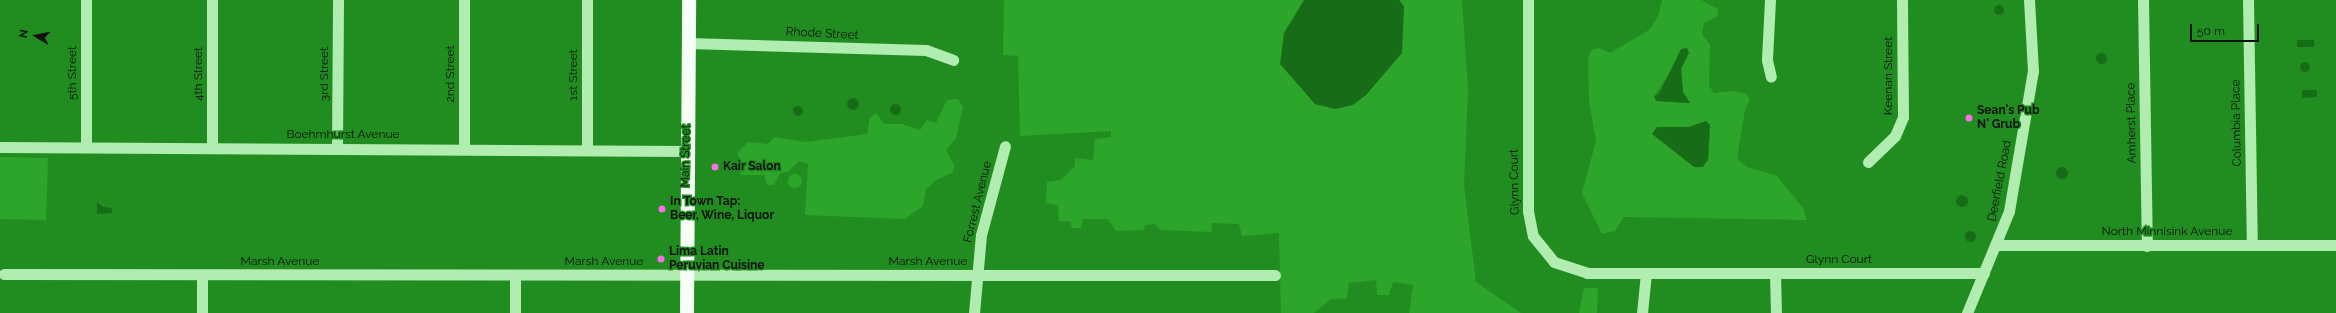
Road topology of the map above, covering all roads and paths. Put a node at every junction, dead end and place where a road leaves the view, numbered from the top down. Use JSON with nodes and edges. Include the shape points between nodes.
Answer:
{"nodes":[{"id":1,"x":86,"y":0,"type":"edge"},
{"id":2,"x":212,"y":0,"type":"edge"},
{"id":3,"x":338,"y":0,"type":"edge"},
{"id":4,"x":464,"y":0,"type":"edge"},
{"id":5,"x":587,"y":0,"type":"edge"},
{"id":6,"x":690,"y":0,"type":"edge"},
{"id":7,"x":1528,"y":0,"type":"edge"},
{"id":8,"x":1770,"y":0,"type":"edge"},
{"id":9,"x":1902,"y":0,"type":"edge"},
{"id":10,"x":2029,"y":0,"type":"edge"},
{"id":11,"x":2144,"y":0,"type":"edge"},
{"id":12,"x":2248,"y":0,"type":"edge"},
{"id":13,"x":689,"y":42,"type":"junction"},
{"id":14,"x":953,"y":60,"type":"dead end"},
{"id":15,"x":1771,"y":77,"type":"dead end"},
{"id":16,"x":1005,"y":146,"type":"dead end"},
{"id":17,"x":0,"y":147,"type":"edge"},
{"id":18,"x":86,"y":147,"type":"junction"},
{"id":19,"x":212,"y":147,"type":"junction"},
{"id":20,"x":337,"y":148,"type":"junction"},
{"id":21,"x":464,"y":149,"type":"junction"},
{"id":22,"x":587,"y":149,"type":"junction"},
{"id":23,"x":686,"y":151,"type":"junction"},
{"id":24,"x":1868,"y":162,"type":"dead end"},
{"id":25,"x":2336,"y":244,"type":"edge"},
{"id":26,"x":1998,"y":245,"type":"junction"},
{"id":27,"x":2252,"y":245,"type":"junction"},
{"id":28,"x":2147,"y":246,"type":"junction"},
{"id":29,"x":1776,"y":273,"type":"junction"},
{"id":30,"x":1984,"y":273,"type":"junction"},
{"id":31,"x":4,"y":274,"type":"dead end"},
{"id":32,"x":202,"y":274,"type":"junction"},
{"id":33,"x":1646,"y":274,"type":"junction"},
{"id":34,"x":515,"y":275,"type":"junction"},
{"id":35,"x":686,"y":275,"type":"junction"},
{"id":36,"x":1275,"y":275,"type":"dead end"},
{"id":37,"x":977,"y":276,"type":"junction"},
{"id":38,"x":202,"y":313,"type":"edge"},
{"id":39,"x":515,"y":313,"type":"edge"},
{"id":40,"x":687,"y":313,"type":"edge"},
{"id":41,"x":974,"y":313,"type":"edge"},
{"id":42,"x":1642,"y":313,"type":"edge"},
{"id":43,"x":1776,"y":313,"type":"edge"},
{"id":44,"x":1967,"y":313,"type":"edge"}],
"edges":[{"from":1,"to":18,"type":"street","name":"5th Street"},
{"from":2,"to":19,"type":"street","name":"4th Street"},
{"from":3,"to":20,"type":"street","name":"3rd Street"},
{"from":4,"to":21,"type":"street","name":"2nd Street"},
{"from":5,"to":22,"type":"street","name":"1st Street"},
{"from":6,"to":13,"type":"main road","name":"Main Street"},
{"from":7,"to":33,"type":"street","name":"Glynn Court","via":[[1528,196],[1533,236],[1554,262],[1575,272]]},
{"from":8,"to":15,"type":"street","via":[[1767,60]]},
{"from":9,"to":24,"type":"street","name":"Keenan Street","via":[[1903,117],[1895,136]]},
{"from":10,"to":26,"type":"street","name":"Deerfield Road","via":[[2033,71],[2009,211]]},
{"from":11,"to":28,"type":"street","name":"Amherst Place"},
{"from":12,"to":27,"type":"street","name":"Columbia Place"},
{"from":13,"to":14,"type":"street","name":"Rhode Street","via":[[926,50]]},
{"from":13,"to":23,"type":"main road","name":"Main Street"},
{"from":16,"to":37,"type":"street","name":"Forrest Avenue","via":[[981,235]]},
{"from":17,"to":18,"type":"street","name":"Boehmhurst Avenue"},
{"from":18,"to":19,"type":"street","name":"Boehmhurst Avenue"},
{"from":19,"to":20,"type":"street","name":"Boehmhurst Avenue"},
{"from":20,"to":21,"type":"street","name":"Boehmhurst Avenue"},
{"from":21,"to":22,"type":"street","name":"Boehmhurst Avenue"},
{"from":22,"to":23,"type":"street","name":"Boehmhurst Avenue"},
{"from":23,"to":35,"type":"main road","name":"Main Street"},
{"from":25,"to":27,"type":"street","name":"North Minnisink Avenue"},
{"from":26,"to":28,"type":"street","name":"North Minnisink Avenue"},
{"from":26,"to":30,"type":"street","name":"Deerfield Road"},
{"from":27,"to":28,"type":"street","name":"North Minnisink Avenue"},
{"from":29,"to":30,"type":"street","name":"Glynn Court"},
{"from":29,"to":33,"type":"street","name":"Glynn Court"},
{"from":29,"to":43,"type":"street"},
{"from":30,"to":44,"type":"street","name":"Deerfield Road"},
{"from":31,"to":32,"type":"street","name":"Marsh Avenue"},
{"from":32,"to":34,"type":"street","name":"Marsh Avenue"},
{"from":32,"to":38,"type":"street"},
{"from":33,"to":42,"type":"street"},
{"from":34,"to":35,"type":"street","name":"Marsh Avenue"},
{"from":34,"to":39,"type":"street"},
{"from":35,"to":37,"type":"street","name":"Marsh Avenue"},
{"from":35,"to":40,"type":"main road","name":"Main Street"},
{"from":36,"to":37,"type":"street","name":"Marsh Avenue"},
{"from":37,"to":41,"type":"street","name":"Forrest Avenue"}]}
